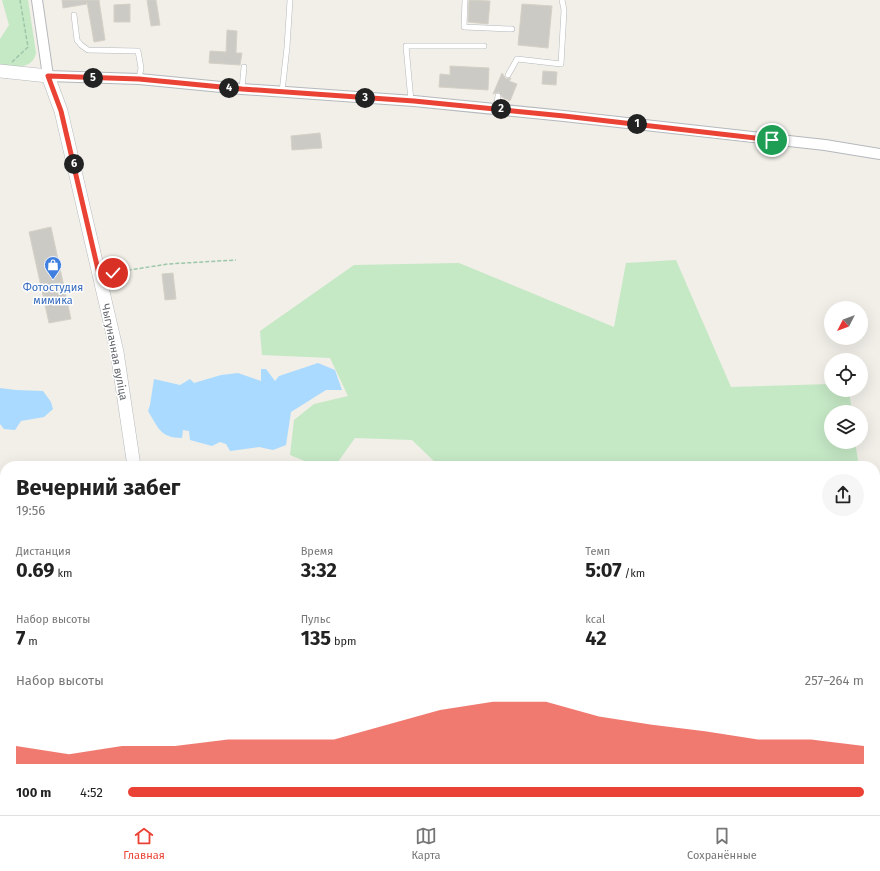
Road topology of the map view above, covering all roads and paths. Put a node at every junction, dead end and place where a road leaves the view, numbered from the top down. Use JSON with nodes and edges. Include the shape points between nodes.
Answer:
{"nodes":[{"id":1,"x":20,"y":0,"type":"edge"},
{"id":2,"x":36,"y":0,"type":"edge"},
{"id":3,"x":465,"y":0,"type":"edge"},
{"id":4,"x":562,"y":0,"type":"edge"},
{"id":5,"x":290,"y":1,"type":"edge"},
{"id":6,"x":74,"y":15,"type":"dead end"},
{"id":7,"x":512,"y":29,"type":"dead end"},
{"id":8,"x":484,"y":46,"type":"dead end"},
{"id":9,"x":244,"y":67,"type":"dead end"},
{"id":10,"x":4,"y":68,"type":"edge"},
{"id":11,"x":508,"y":75,"type":"dead end"},
{"id":12,"x":48,"y":76,"type":"junction"},
{"id":13,"x":139,"y":79,"type":"junction"},
{"id":14,"x":242,"y":89,"type":"junction"},
{"id":15,"x":282,"y":92,"type":"junction"},
{"id":16,"x":498,"y":96,"type":"dead end"},
{"id":17,"x":412,"y":101,"type":"junction"},
{"id":18,"x":496,"y":109,"type":"junction"},
{"id":19,"x":880,"y":154,"type":"edge"},
{"id":20,"x":236,"y":260,"type":"dead end"},
{"id":21,"x":99,"y":274,"type":"junction"},
{"id":22,"x":133,"y":461,"type":"edge"}],
"edges":[{"from":1,"to":10,"type":"path","via":[[28,47]]},
{"from":2,"to":12,"type":"street"},
{"from":3,"to":7,"type":"lane","via":[[464,28]]},
{"from":4,"to":11,"type":"lane","via":[[564,10],[561,64],[517,59]]},
{"from":5,"to":15,"type":"lane"},
{"from":6,"to":13,"type":"lane","via":[[77,40],[88,50],[138,52],[141,68]]},
{"from":8,"to":17,"type":"lane","via":[[406,46]]},
{"from":9,"to":14,"type":"lane"},
{"from":10,"to":12,"type":"street"},
{"from":12,"to":13,"type":"street"},
{"from":12,"to":21,"type":"street","name":"Чыгуначная вуліца","via":[[61,111]]},
{"from":13,"to":14,"type":"street"},
{"from":14,"to":15,"type":"street"},
{"from":15,"to":17,"type":"street"},
{"from":16,"to":18,"type":"lane"},
{"from":17,"to":18,"type":"street"},
{"from":18,"to":19,"type":"street","via":[[817,144]]},
{"from":20,"to":21,"type":"path","via":[[168,264]]},
{"from":21,"to":22,"type":"street","name":"Чыгуначная вуліца","via":[[117,352]]}]}
